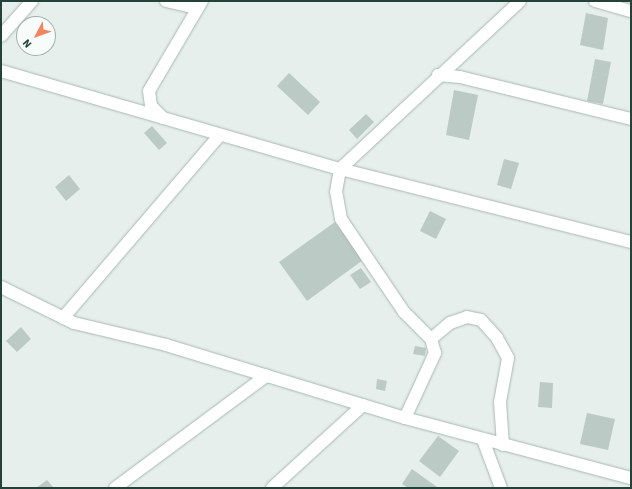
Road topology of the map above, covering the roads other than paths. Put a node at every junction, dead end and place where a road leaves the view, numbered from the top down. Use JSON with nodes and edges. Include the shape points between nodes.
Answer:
{"nodes":[{"id":1,"x":32,"y":1,"type":"edge"},
{"id":2,"x":166,"y":1,"type":"edge"},
{"id":3,"x":520,"y":1,"type":"edge"},
{"id":4,"x":595,"y":1,"type":"edge"},
{"id":5,"x":199,"y":5,"type":"edge"},
{"id":6,"x":631,"y":12,"type":"edge"},
{"id":7,"x":1,"y":36,"type":"edge"},
{"id":8,"x":1,"y":71,"type":"edge"},
{"id":9,"x":438,"y":75,"type":"junction"},
{"id":10,"x":163,"y":118,"type":"junction"},
{"id":11,"x":631,"y":118,"type":"edge"},
{"id":12,"x":220,"y":134,"type":"junction"},
{"id":13,"x":340,"y":169,"type":"junction"},
{"id":14,"x":631,"y":242,"type":"edge"},
{"id":15,"x":1,"y":287,"type":"edge"},
{"id":16,"x":62,"y":318,"type":"junction"},
{"id":17,"x":432,"y":340,"type":"junction"},
{"id":18,"x":267,"y":375,"type":"junction"},
{"id":19,"x":363,"y":405,"type":"junction"},
{"id":20,"x":406,"y":418,"type":"junction"},
{"id":21,"x":484,"y":440,"type":"junction"},
{"id":22,"x":503,"y":445,"type":"junction"},
{"id":23,"x":631,"y":478,"type":"edge"},
{"id":24,"x":115,"y":488,"type":"edge"},
{"id":25,"x":272,"y":488,"type":"edge"},
{"id":26,"x":501,"y":488,"type":"edge"}],
"edges":[{"from":1,"to":7,"type":"street"},
{"from":2,"to":5,"type":"street"},
{"from":3,"to":9,"type":"street"},
{"from":4,"to":6,"type":"street"},
{"from":5,"to":10,"type":"street","via":[[149,91],[151,106]]},
{"from":8,"to":10,"type":"street"},
{"from":9,"to":11,"type":"street","via":[[460,76]]},
{"from":9,"to":13,"type":"street"},
{"from":10,"to":12,"type":"street"},
{"from":12,"to":13,"type":"street"},
{"from":12,"to":16,"type":"street"},
{"from":13,"to":14,"type":"street"},
{"from":13,"to":17,"type":"street","via":[[336,192],[341,219],[404,312]]},
{"from":15,"to":16,"type":"street"},
{"from":16,"to":18,"type":"street"},
{"from":17,"to":20,"type":"street","via":[[435,353]]},
{"from":17,"to":22,"type":"street","via":[[450,323],[467,316],[481,320],[498,338],[508,358],[500,402]]},
{"from":18,"to":19,"type":"street"},
{"from":18,"to":24,"type":"street"},
{"from":19,"to":20,"type":"street"},
{"from":19,"to":25,"type":"street"},
{"from":20,"to":21,"type":"street"},
{"from":21,"to":22,"type":"street"},
{"from":21,"to":26,"type":"street"},
{"from":22,"to":23,"type":"street"}]}
